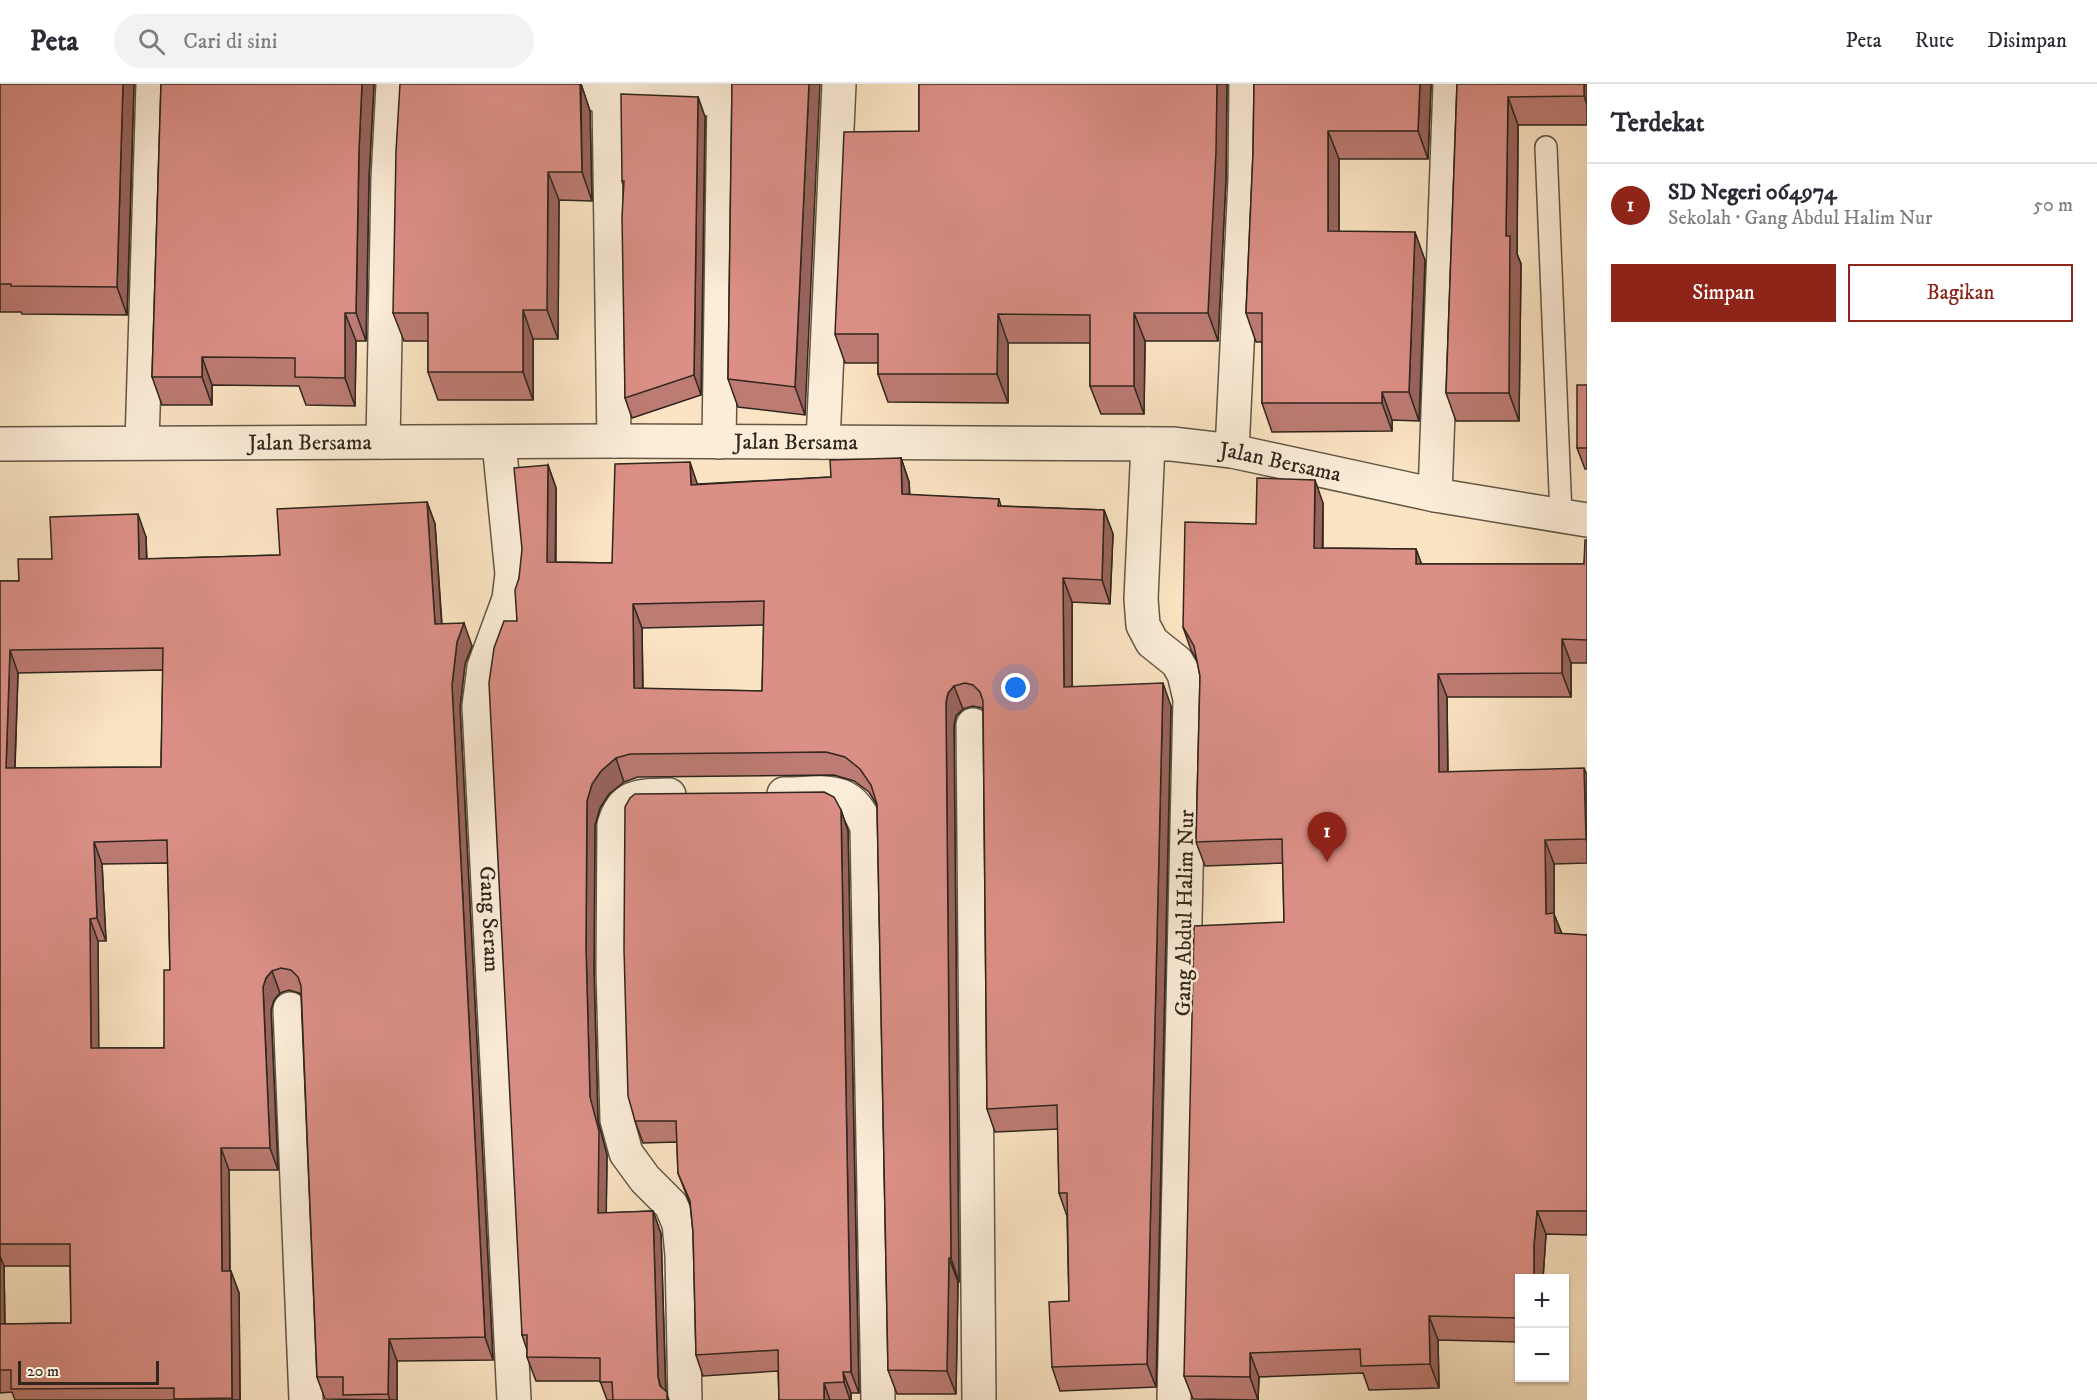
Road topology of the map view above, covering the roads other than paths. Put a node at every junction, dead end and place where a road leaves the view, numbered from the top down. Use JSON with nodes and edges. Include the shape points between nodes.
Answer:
{"nodes":[{"id":1,"x":153,"y":84,"type":"edge"},
{"id":2,"x":393,"y":84,"type":"edge"},
{"id":3,"x":839,"y":84,"type":"edge"},
{"id":4,"x":1246,"y":84,"type":"edge"},
{"id":5,"x":1450,"y":84,"type":"edge"},
{"id":6,"x":598,"y":90,"type":"edge"},
{"id":7,"x":1546,"y":147,"type":"dead end"},
{"id":8,"x":614,"y":441,"type":"junction"},
{"id":9,"x":383,"y":442,"type":"junction"},
{"id":10,"x":719,"y":442,"type":"junction"},
{"id":11,"x":823,"y":442,"type":"junction"},
{"id":12,"x":142,"y":443,"type":"junction"},
{"id":13,"x":499,"y":443,"type":"junction"},
{"id":14,"x":0,"y":444,"type":"edge"},
{"id":15,"x":1148,"y":444,"type":"junction"},
{"id":16,"x":1232,"y":451,"type":"junction"},
{"id":17,"x":1435,"y":495,"type":"junction"},
{"id":18,"x":1574,"y":518,"type":"edge"},
{"id":19,"x":974,"y":725,"type":"dead end"},
{"id":20,"x":696,"y":795,"type":"edge"},
{"id":21,"x":753,"y":795,"type":"edge"},
{"id":22,"x":290,"y":1009,"type":"dead end"},
{"id":23,"x":306,"y":1400,"type":"edge"},
{"id":24,"x":514,"y":1400,"type":"edge"},
{"id":25,"x":685,"y":1400,"type":"edge"},
{"id":26,"x":878,"y":1400,"type":"edge"},
{"id":27,"x":979,"y":1400,"type":"edge"},
{"id":28,"x":1174,"y":1400,"type":"edge"}],
"edges":[{"from":1,"to":12,"type":"street"},
{"from":2,"to":9,"type":"street"},
{"from":3,"to":11,"type":"street"},
{"from":4,"to":16,"type":"street"},
{"from":5,"to":17,"type":"street"},
{"from":6,"to":8,"type":"street"},
{"from":6,"to":10,"type":"street","via":[[724,99]]},
{"from":7,"to":18,"type":"lane"},
{"from":8,"to":10,"type":"street","name":"Jalan Bersama"},
{"from":8,"to":13,"type":"street","name":"Jalan Bersama"},
{"from":9,"to":12,"type":"street","name":"Jalan Bersama"},
{"from":9,"to":13,"type":"street","name":"Jalan Bersama"},
{"from":10,"to":11,"type":"street","name":"Jalan Bersama"},
{"from":11,"to":15,"type":"street","name":"Jalan Bersama"},
{"from":12,"to":14,"type":"street","name":"Jalan Bersama"},
{"from":13,"to":24,"type":"street","name":"Gang Seram","via":[[512,574],[509,599],[484,667],[479,706]]},
{"from":15,"to":16,"type":"street","name":"Jalan Bersama"},
{"from":15,"to":28,"type":"street","name":"Gang Abdul Halim Nur","via":[[1143,625],[1152,642],[1177,662],[1190,699]]},
{"from":16,"to":17,"type":"street","name":"Jalan Bersama"},
{"from":17,"to":18,"type":"street","name":"Jalan Bersama"},
{"from":19,"to":27,"type":"street"},
{"from":20,"to":25,"type":"street","via":[[630,799],[619,811],[614,825],[617,1120],[626,1153],[671,1205],[679,1224]]},
{"from":21,"to":26,"type":"street","via":[[843,796],[861,811],[867,828]]},
{"from":22,"to":23,"type":"street"}]}
